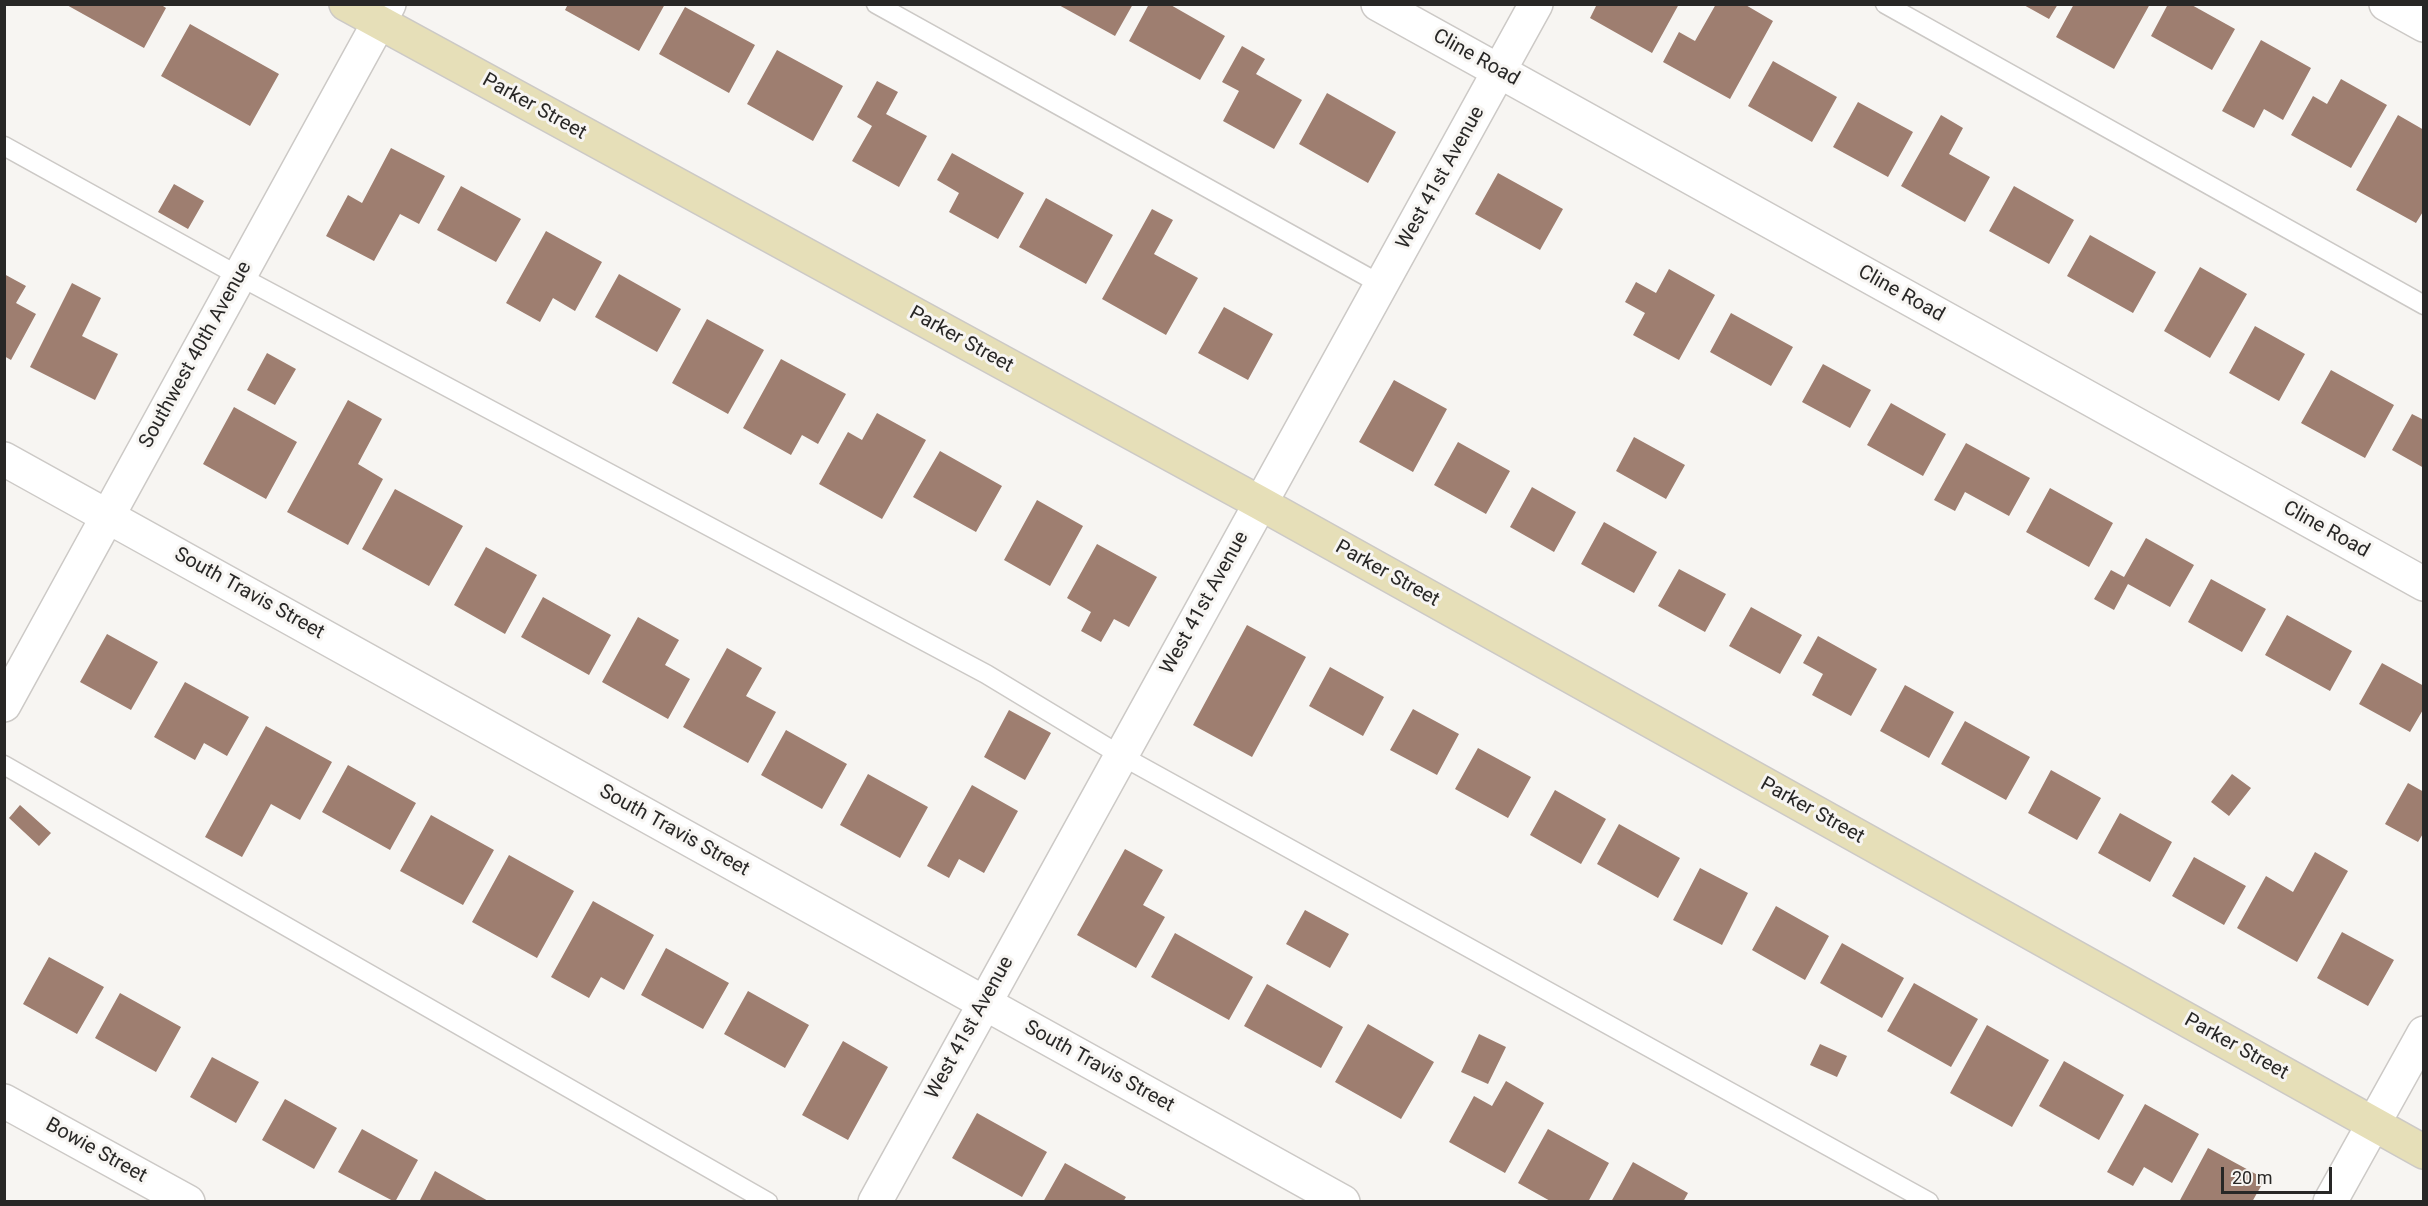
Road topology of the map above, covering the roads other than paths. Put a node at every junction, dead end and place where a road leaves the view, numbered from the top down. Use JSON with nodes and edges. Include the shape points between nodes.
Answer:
{"nodes":[{"id":1,"x":346,"y":4,"type":"edge"},
{"id":2,"x":876,"y":4,"type":"edge"},
{"id":3,"x":1378,"y":4,"type":"edge"},
{"id":4,"x":1536,"y":4,"type":"edge"},
{"id":5,"x":1885,"y":4,"type":"edge"},
{"id":6,"x":2386,"y":4,"type":"edge"},
{"id":7,"x":384,"y":14,"type":"edge"},
{"id":8,"x":2424,"y":26,"type":"edge"},
{"id":9,"x":1499,"y":71,"type":"junction"},
{"id":10,"x":4,"y":147,"type":"edge"},
{"id":11,"x":239,"y":276,"type":"junction"},
{"id":12,"x":1382,"y":285,"type":"junction"},
{"id":13,"x":2424,"y":304,"type":"edge"},
{"id":14,"x":4,"y":459,"type":"edge"},
{"id":15,"x":1260,"y":503,"type":"junction"},
{"id":16,"x":107,"y":516,"type":"junction"},
{"id":17,"x":2424,"y":584,"type":"edge"},
{"id":18,"x":4,"y":705,"type":"edge"},
{"id":19,"x":1120,"y":754,"type":"junction"},
{"id":20,"x":4,"y":765,"type":"edge"},
{"id":21,"x":983,"y":1003,"type":"junction"},
{"id":22,"x":2424,"y":1033,"type":"edge"},
{"id":23,"x":4,"y":1101,"type":"edge"},
{"id":24,"x":2373,"y":1124,"type":"junction"},
{"id":25,"x":2424,"y":1152,"type":"edge"},
{"id":26,"x":188,"y":1202,"type":"edge"},
{"id":27,"x":768,"y":1202,"type":"edge"},
{"id":28,"x":875,"y":1202,"type":"edge"},
{"id":29,"x":1343,"y":1202,"type":"edge"},
{"id":30,"x":1929,"y":1202,"type":"edge"},
{"id":31,"x":2331,"y":1202,"type":"edge"}],
"edges":[{"from":1,"to":7,"type":"main road","name":"Parker Street"},
{"from":2,"to":12,"type":"lane"},
{"from":3,"to":9,"type":"street","name":"Cline Road"},
{"from":4,"to":9,"type":"street","name":"West 41st Avenue"},
{"from":5,"to":13,"type":"lane"},
{"from":6,"to":8,"type":"street"},
{"from":7,"to":11,"type":"street","name":"Southwest 40th Avenue"},
{"from":7,"to":15,"type":"main road","name":"Parker Street"},
{"from":9,"to":12,"type":"street","name":"West 41st Avenue"},
{"from":9,"to":17,"type":"street","name":"Cline Road"},
{"from":10,"to":11,"type":"lane"},
{"from":11,"to":16,"type":"street","name":"Southwest 40th Avenue"},
{"from":11,"to":19,"type":"lane","via":[[986,674]]},
{"from":12,"to":15,"type":"street","name":"West 41st Avenue"},
{"from":14,"to":16,"type":"street","name":"South Travis Street"},
{"from":15,"to":19,"type":"street","name":"West 41st Avenue"},
{"from":15,"to":24,"type":"main road","name":"Parker Street"},
{"from":16,"to":18,"type":"street","name":"Southwest 40th Avenue"},
{"from":16,"to":21,"type":"street","name":"South Travis Street"},
{"from":19,"to":21,"type":"street","name":"West 41st Avenue"},
{"from":19,"to":30,"type":"lane"},
{"from":20,"to":27,"type":"lane"},
{"from":21,"to":28,"type":"street","name":"West 41st Avenue"},
{"from":21,"to":29,"type":"street","name":"South Travis Street"},
{"from":22,"to":24,"type":"street"},
{"from":23,"to":26,"type":"street","name":"Bowie Street"},
{"from":24,"to":25,"type":"main road","name":"Parker Street"},
{"from":24,"to":31,"type":"street"}]}
